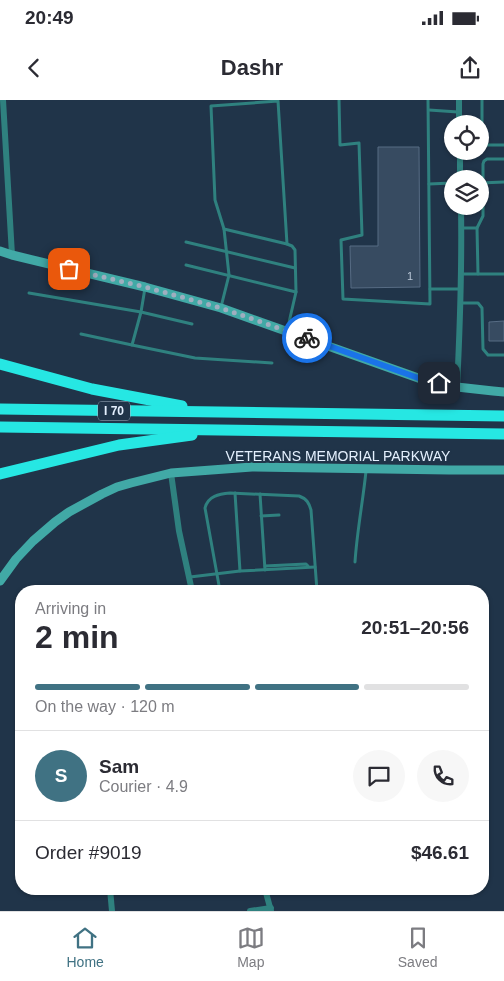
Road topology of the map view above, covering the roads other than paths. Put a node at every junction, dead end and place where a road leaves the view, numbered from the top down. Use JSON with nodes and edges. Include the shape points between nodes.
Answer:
{"nodes":[{"id":1,"x":3,"y":100,"type":"edge"},
{"id":2,"x":340,"y":100,"type":"edge"},
{"id":3,"x":428,"y":100,"type":"edge"},
{"id":4,"x":459,"y":100,"type":"edge"},
{"id":5,"x":482,"y":100,"type":"edge"},
{"id":6,"x":278,"y":101,"type":"edge"},
{"id":7,"x":428,"y":110,"type":"junction"},
{"id":8,"x":459,"y":112,"type":"joint"},
{"id":9,"x":482,"y":115,"type":"edge"},
{"id":10,"x":489,"y":145,"type":"edge"},
{"id":11,"x":504,"y":145,"type":"edge"},
{"id":12,"x":504,"y":159,"type":"edge"},
{"id":13,"x":483,"y":170,"type":"edge"},
{"id":14,"x":504,"y":182,"type":"edge"},
{"id":15,"x":444,"y":183,"type":"edge"},
{"id":16,"x":489,"y":183,"type":"edge"},
{"id":17,"x":429,"y":184,"type":"junction"},
{"id":18,"x":461,"y":215,"type":"edge"},
{"id":19,"x":483,"y":215,"type":"edge"},
{"id":20,"x":461,"y":228,"type":"junction"},
{"id":21,"x":477,"y":228,"type":"junction"},
{"id":22,"x":224,"y":229,"type":"junction"},
{"id":23,"x":186,"y":242,"type":"dead end"},
{"id":24,"x":288,"y":244,"type":"junction"},
{"id":25,"x":226,"y":252,"type":"junction"},
{"id":26,"x":1,"y":253,"type":"edge"},
{"id":27,"x":12,"y":255,"type":"junction"},
{"id":28,"x":186,"y":265,"type":"dead end"},
{"id":29,"x":295,"y":268,"type":"junction"},
{"id":30,"x":460,"y":274,"type":"junction"},
{"id":31,"x":478,"y":274,"type":"junction"},
{"id":32,"x":504,"y":274,"type":"edge"},
{"id":33,"x":229,"y":275,"type":"junction"},
{"id":34,"x":145,"y":287,"type":"junction"},
{"id":35,"x":430,"y":289,"type":"junction"},
{"id":36,"x":460,"y":289,"type":"junction"},
{"id":37,"x":296,"y":292,"type":"junction"},
{"id":38,"x":29,"y":293,"type":"dead end"},
{"id":39,"x":461,"y":303,"type":"junction"},
{"id":40,"x":221,"y":308,"type":"junction"},
{"id":41,"x":141,"y":312,"type":"junction"},
{"id":42,"x":192,"y":324,"type":"dead end"},
{"id":43,"x":287,"y":331,"type":"junction"},
{"id":44,"x":81,"y":334,"type":"dead end"},
{"id":45,"x":132,"y":345,"type":"junction"},
{"id":46,"x":504,"y":355,"type":"edge"},
{"id":47,"x":272,"y":363,"type":"dead end"},
{"id":48,"x":0,"y":364,"type":"edge"},
{"id":49,"x":457,"y":387,"type":"junction"},
{"id":50,"x":504,"y":392,"type":"edge"},
{"id":51,"x":0,"y":409,"type":"edge"},
{"id":52,"x":228,"y":412,"type":"junction"},
{"id":53,"x":504,"y":416,"type":"edge"},
{"id":54,"x":0,"y":427,"type":"edge"},
{"id":55,"x":220,"y":430,"type":"junction"},
{"id":56,"x":504,"y":434,"type":"edge"},
{"id":57,"x":366,"y":469,"type":"junction"},
{"id":58,"x":504,"y":470,"type":"edge"},
{"id":59,"x":171,"y":473,"type":"junction"},
{"id":60,"x":0,"y":474,"type":"edge"},
{"id":61,"x":235,"y":493,"type":"junction"},
{"id":62,"x":260,"y":494,"type":"junction"},
{"id":63,"x":279,"y":515,"type":"dead end"},
{"id":64,"x":261,"y":516,"type":"junction"},
{"id":65,"x":355,"y":562,"type":"dead end"},
{"id":66,"x":315,"y":567,"type":"junction"},
{"id":67,"x":265,"y":568,"type":"junction"},
{"id":68,"x":240,"y":571,"type":"junction"},
{"id":69,"x":217,"y":573,"type":"junction"},
{"id":70,"x":189,"y":577,"type":"junction"},
{"id":71,"x":0,"y":581,"type":"edge"},
{"id":72,"x":191,"y":585,"type":"edge"},
{"id":73,"x":219,"y":585,"type":"edge"},
{"id":74,"x":316,"y":585,"type":"edge"},
{"id":75,"x":111,"y":895,"type":"edge"},
{"id":76,"x":267,"y":895,"type":"edge"},
{"id":77,"x":271,"y":909,"type":"edge"},
{"id":78,"x":112,"y":911,"type":"edge"},
{"id":79,"x":250,"y":911,"type":"edge"}],
"edges":[{"from":1,"to":27,"type":"street"},
{"from":2,"to":35,"type":"lane","via":[[340,145],[359,143],[362,235],[341,240],[343,299],[430,304]]},
{"from":3,"to":7,"type":"lane"},
{"from":4,"to":8,"type":"street"},
{"from":5,"to":9,"type":"lane"},
{"from":6,"to":22,"type":"lane","via":[[211,106],[216,200]]},
{"from":6,"to":24,"type":"lane"},
{"from":7,"to":8,"type":"lane"},
{"from":7,"to":17,"type":"lane"},
{"from":10,"to":11,"type":"lane"},
{"from":12,"to":13,"type":"lane","via":[[487,159]]},
{"from":14,"to":16,"type":"lane"},
{"from":15,"to":17,"type":"lane"},
{"from":17,"to":35,"type":"lane"},
{"from":18,"to":20,"type":"street"},
{"from":19,"to":21,"type":"lane"},
{"from":20,"to":21,"type":"lane"},
{"from":20,"to":30,"type":"street"},
{"from":21,"to":31,"type":"lane"},
{"from":22,"to":24,"type":"lane"},
{"from":22,"to":25,"type":"lane"},
{"from":23,"to":25,"type":"lane"},
{"from":24,"to":29,"type":"lane","via":[[295,250]]},
{"from":25,"to":29,"type":"lane"},
{"from":25,"to":33,"type":"lane"},
{"from":26,"to":27,"type":"street"},
{"from":27,"to":34,"type":"street"},
{"from":28,"to":33,"type":"lane"},
{"from":29,"to":37,"type":"lane"},
{"from":30,"to":31,"type":"lane"},
{"from":30,"to":36,"type":"street"},
{"from":31,"to":32,"type":"lane"},
{"from":33,"to":37,"type":"lane"},
{"from":33,"to":40,"type":"lane"},
{"from":34,"to":40,"type":"street"},
{"from":34,"to":41,"type":"lane"},
{"from":35,"to":36,"type":"lane"},
{"from":36,"to":39,"type":"street"},
{"from":37,"to":43,"type":"lane"},
{"from":38,"to":41,"type":"lane"},
{"from":39,"to":46,"type":"lane","via":[[478,303],[482,308],[483,349],[488,355]]},
{"from":39,"to":49,"type":"street"},
{"from":40,"to":43,"type":"street"},
{"from":41,"to":42,"type":"lane"},
{"from":41,"to":45,"type":"lane"},
{"from":43,"to":49,"type":"street","via":[[421,379]]},
{"from":44,"to":45,"type":"lane"},
{"from":45,"to":47,"type":"lane","via":[[195,358]]},
{"from":48,"to":52,"type":"highway","via":[[92,389]]},
{"from":49,"to":50,"type":"street"},
{"from":51,"to":52,"type":"highway","number":"I 70"},
{"from":52,"to":53,"type":"highway","number":"I 70"},
{"from":54,"to":55,"type":"highway","number":"I 70"},
{"from":55,"to":56,"type":"highway","number":"I 70"},
{"from":55,"to":60,"type":"highway","via":[[119,445]]},
{"from":57,"to":58,"type":"street","name":"VETERANS MEMORIAL PARKWAY"},
{"from":57,"to":59,"type":"street","name":"VETERANS MEMORIAL PARKWAY","via":[[252,467]]},
{"from":57,"to":65,"type":"lane"},
{"from":59,"to":70,"type":"street"},
{"from":59,"to":71,"type":"street","name":"VETERANS MEMORIAL PARKWAY","via":[[117,487],[69,512],[33,541]]},
{"from":61,"to":62,"type":"lane"},
{"from":61,"to":68,"type":"lane"},
{"from":61,"to":69,"type":"lane","via":[[211,498],[206,503]]},
{"from":62,"to":64,"type":"lane"},
{"from":62,"to":66,"type":"lane","via":[[299,496],[307,500],[311,510]]},
{"from":63,"to":64,"type":"lane"},
{"from":64,"to":67,"type":"lane"},
{"from":66,"to":67,"type":"lane"},
{"from":66,"to":74,"type":"lane"},
{"from":67,"to":68,"type":"lane"},
{"from":68,"to":69,"type":"lane"},
{"from":69,"to":70,"type":"lane"},
{"from":69,"to":73,"type":"lane"},
{"from":70,"to":72,"type":"street"},
{"from":75,"to":78,"type":"street"},
{"from":76,"to":77,"type":"street"},
{"from":77,"to":79,"type":"street"}]}
